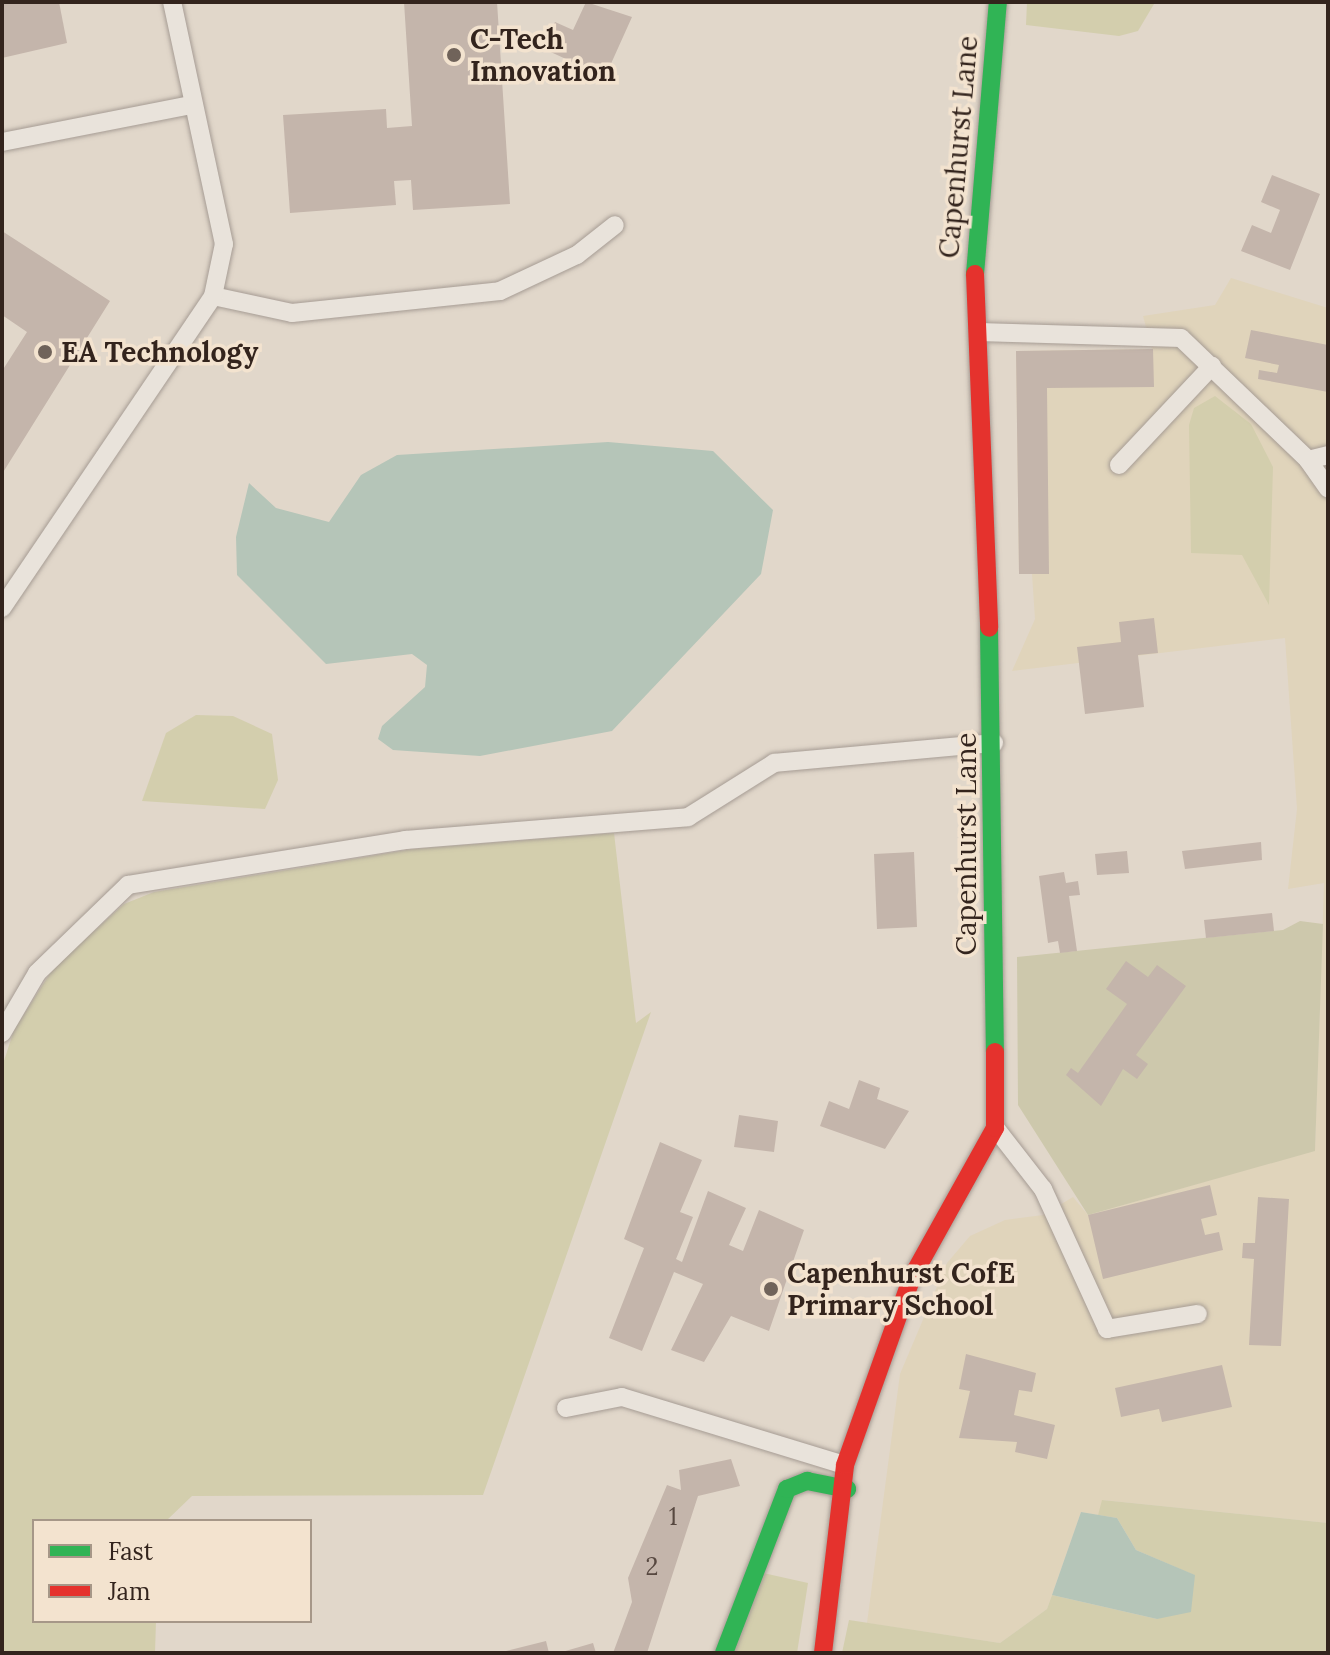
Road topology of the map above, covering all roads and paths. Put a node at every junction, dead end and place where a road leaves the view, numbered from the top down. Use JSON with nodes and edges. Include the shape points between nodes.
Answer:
{"nodes":[{"id":1,"x":172,"y":2,"type":"edge"},
{"id":2,"x":998,"y":2,"type":"edge"},
{"id":3,"x":190,"y":105,"type":"junction"},
{"id":4,"x":2,"y":142,"type":"edge"},
{"id":5,"x":615,"y":225,"type":"dead end"},
{"id":6,"x":213,"y":296,"type":"junction"},
{"id":7,"x":979,"y":332,"type":"junction"},
{"id":8,"x":1212,"y":366,"type":"junction"},
{"id":9,"x":1328,"y":455,"type":"edge"},
{"id":10,"x":1308,"y":460,"type":"junction"},
{"id":11,"x":1119,"y":465,"type":"dead end"},
{"id":12,"x":1328,"y":489,"type":"edge"},
{"id":13,"x":2,"y":608,"type":"edge"},
{"id":14,"x":994,"y":743,"type":"junction"},
{"id":15,"x":2,"y":1033,"type":"edge"},
{"id":16,"x":995,"y":1128,"type":"junction"},
{"id":17,"x":1198,"y":1314,"type":"dead end"},
{"id":18,"x":566,"y":1408,"type":"dead end"},
{"id":19,"x":845,"y":1465,"type":"junction"},
{"id":20,"x":847,"y":1489,"type":"junction"},
{"id":21,"x":724,"y":1653,"type":"edge"},
{"id":22,"x":823,"y":1653,"type":"edge"}],
"edges":[{"from":1,"to":3,"type":"lane"},
{"from":2,"to":7,"type":"street","name":"Capenhurst Lane","via":[[974,244]]},
{"from":3,"to":4,"type":"lane"},
{"from":3,"to":6,"type":"lane","via":[[224,244]]},
{"from":5,"to":6,"type":"lane","via":[[577,255],[500,291],[292,313]]},
{"from":6,"to":13,"type":"lane"},
{"from":7,"to":8,"type":"lane","via":[[1181,338]]},
{"from":7,"to":14,"type":"street","name":"Capenhurst Lane"},
{"from":8,"to":10,"type":"lane"},
{"from":8,"to":11,"type":"lane"},
{"from":9,"to":10,"type":"lane"},
{"from":10,"to":12,"type":"lane"},
{"from":14,"to":15,"type":"lane","via":[[774,763],[688,817],[405,840],[128,885],[37,973]]},
{"from":14,"to":16,"type":"street","name":"Capenhurst Lane"},
{"from":16,"to":17,"type":"lane","via":[[1043,1189],[1107,1329]]},
{"from":16,"to":19,"type":"street","name":"Capenhurst Lane","via":[[912,1277]]},
{"from":18,"to":19,"type":"lane","via":[[622,1397]]},
{"from":19,"to":20,"type":"street","name":"Capenhurst Lane"},
{"from":20,"to":21,"type":"street","via":[[807,1481],[787,1489]]},
{"from":20,"to":22,"type":"street","name":"Capenhurst Lane"}]}
